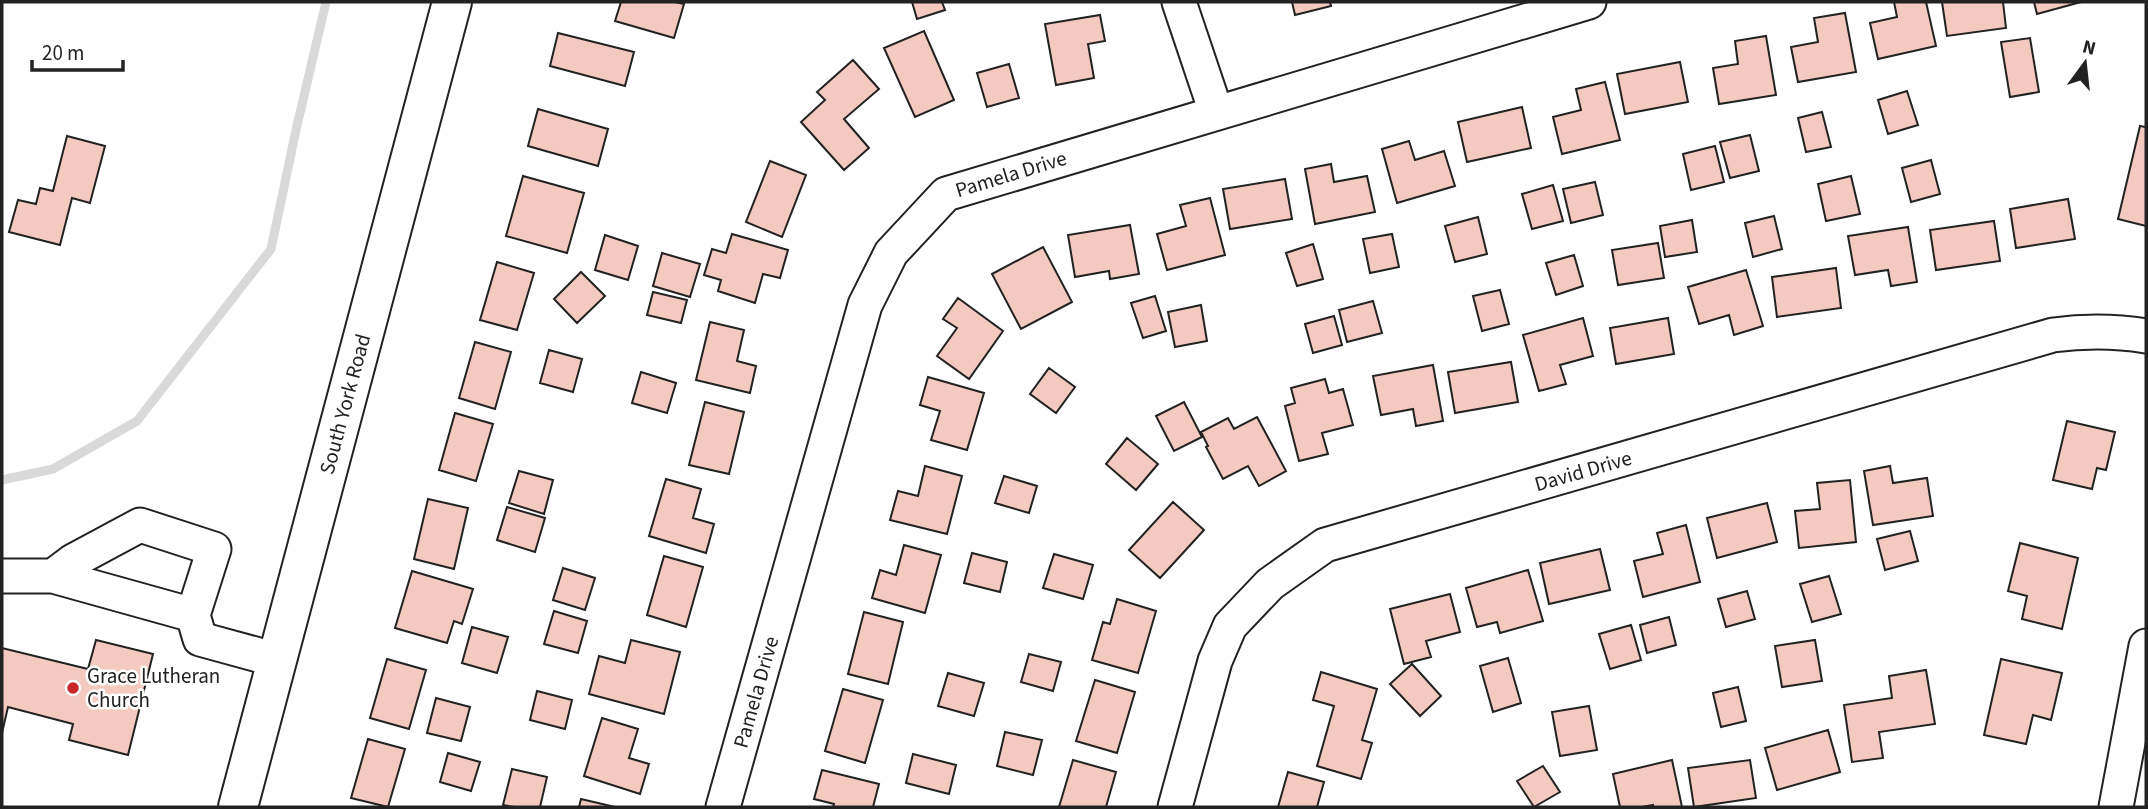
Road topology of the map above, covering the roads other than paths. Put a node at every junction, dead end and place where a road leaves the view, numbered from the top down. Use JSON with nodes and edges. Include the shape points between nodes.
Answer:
{"nodes":[{"id":1,"x":452,"y":2,"type":"edge"},
{"id":2,"x":1179,"y":2,"type":"edge"},
{"id":3,"x":1589,"y":2,"type":"edge"},
{"id":4,"x":1216,"y":112,"type":"junction"},
{"id":5,"x":2146,"y":336,"type":"edge"},
{"id":6,"x":2,"y":576,"type":"edge"},
{"id":7,"x":53,"y":576,"type":"junction"},
{"id":8,"x":193,"y":615,"type":"junction"},
{"id":9,"x":2146,"y":646,"type":"edge"},
{"id":10,"x":277,"y":660,"type":"junction"},
{"id":11,"x":2142,"y":687,"type":"edge"},
{"id":12,"x":238,"y":807,"type":"edge"},
{"id":13,"x":723,"y":807,"type":"edge"},
{"id":14,"x":1175,"y":807,"type":"edge"},
{"id":15,"x":2116,"y":807,"type":"edge"}],
"edges":[{"from":1,"to":10,"type":"main road","name":"South York Road"},
{"from":2,"to":4,"type":"street"},
{"from":3,"to":4,"type":"street","name":"Pamela Drive"},
{"from":4,"to":13,"type":"street","name":"Pamela Drive","via":[[946,194],[891,253],[865,305]]},
{"from":5,"to":14,"type":"street","name":"David Drive","via":[[2053,335],[1325,545],[1270,584],[1230,626],[1215,661]]},
{"from":6,"to":7,"type":"street"},
{"from":7,"to":8,"type":"street"},
{"from":7,"to":8,"type":"street","via":[[140,525],[214,549]]},
{"from":8,"to":10,"type":"street","via":[[200,639]]},
{"from":9,"to":11,"type":"street"},
{"from":10,"to":12,"type":"main road","name":"South York Road"},
{"from":11,"to":15,"type":"street"}]}
